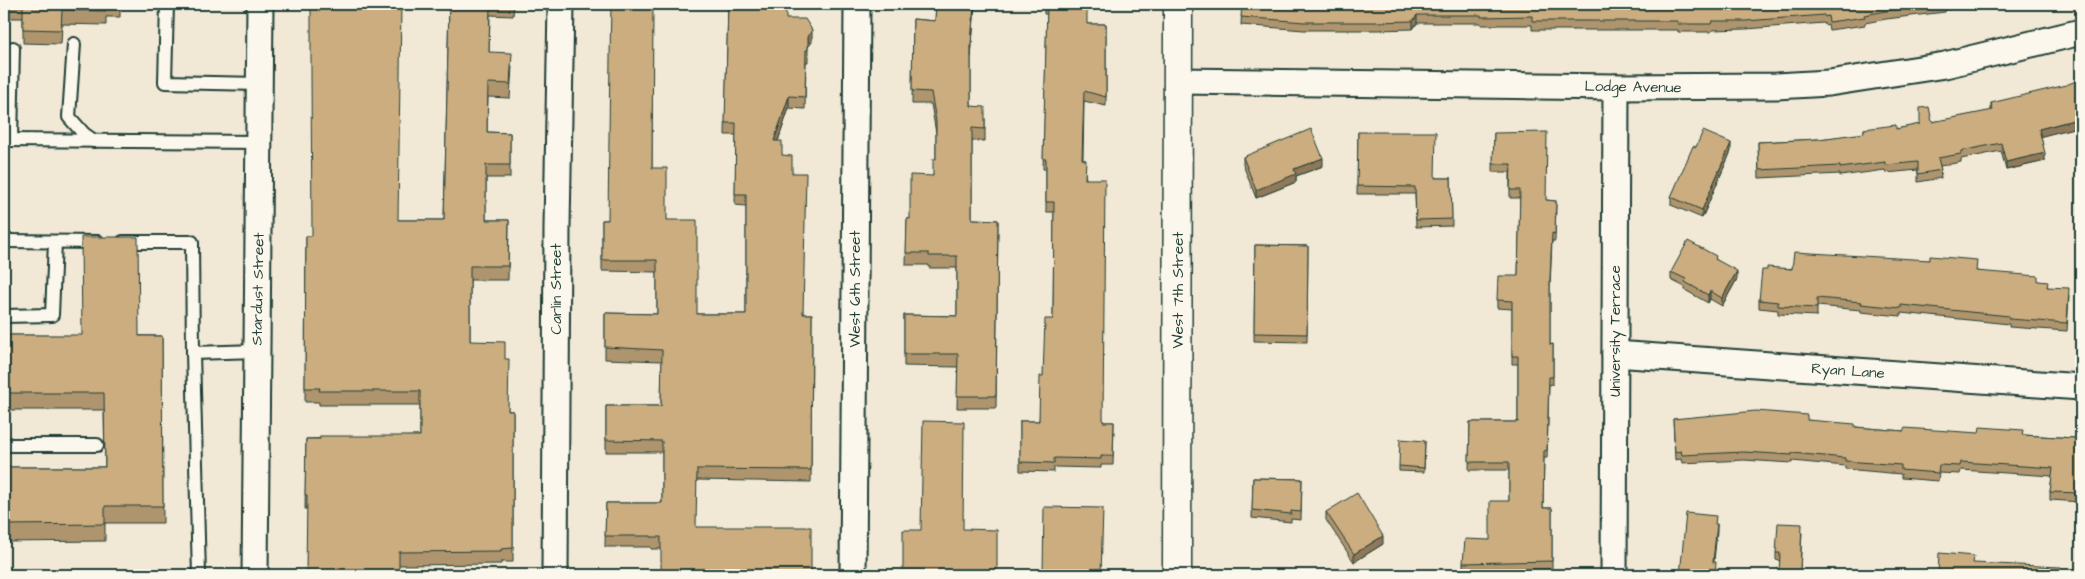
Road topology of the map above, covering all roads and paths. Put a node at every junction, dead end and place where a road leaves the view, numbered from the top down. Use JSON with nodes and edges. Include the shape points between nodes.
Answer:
{"nodes":[{"id":1,"x":167,"y":4,"type":"edge"},
{"id":2,"x":260,"y":4,"type":"edge"},
{"id":3,"x":561,"y":4,"type":"edge"},
{"id":4,"x":857,"y":4,"type":"edge"},
{"id":5,"x":1178,"y":4,"type":"edge"},
{"id":6,"x":2081,"y":32,"type":"edge"},
{"id":7,"x":74,"y":44,"type":"dead end"},
{"id":8,"x":13,"y":48,"type":"dead end"},
{"id":9,"x":1178,"y":81,"type":"junction"},
{"id":10,"x":260,"y":84,"type":"junction"},
{"id":11,"x":1616,"y":87,"type":"junction"},
{"id":12,"x":7,"y":140,"type":"edge"},
{"id":13,"x":94,"y":141,"type":"junction"},
{"id":14,"x":259,"y":142,"type":"junction"},
{"id":15,"x":4,"y":242,"type":"edge"},
{"id":16,"x":55,"y":242,"type":"junction"},
{"id":17,"x":4,"y":316,"type":"edge"},
{"id":18,"x":257,"y":351,"type":"junction"},
{"id":19,"x":192,"y":353,"type":"junction"},
{"id":20,"x":1615,"y":354,"type":"junction"},
{"id":21,"x":2081,"y":387,"type":"edge"},
{"id":22,"x":4,"y":445,"type":"edge"},
{"id":23,"x":97,"y":445,"type":"dead end"},
{"id":24,"x":199,"y":575,"type":"edge"},
{"id":25,"x":255,"y":575,"type":"edge"},
{"id":26,"x":555,"y":575,"type":"edge"},
{"id":27,"x":853,"y":575,"type":"edge"},
{"id":28,"x":1177,"y":575,"type":"edge"},
{"id":29,"x":1614,"y":575,"type":"edge"}],
"edges":[{"from":1,"to":10,"type":"lane","via":[[165,82]]},
{"from":2,"to":10,"type":"street","name":"Stardust Street"},
{"from":3,"to":26,"type":"street","name":"Carlin Street"},
{"from":4,"to":27,"type":"street","name":"West 6th Street"},
{"from":5,"to":9,"type":"main road","name":"West 7th Street"},
{"from":6,"to":11,"type":"street","name":"Lodge Avenue","via":[[1945,65],[1838,82],[1729,88]]},
{"from":7,"to":13,"type":"lane","via":[[69,117]]},
{"from":8,"to":12,"type":"lane"},
{"from":9,"to":11,"type":"street","name":"Lodge Avenue"},
{"from":9,"to":28,"type":"main road","name":"West 7th Street"},
{"from":10,"to":14,"type":"street","name":"Stardust Street"},
{"from":11,"to":20,"type":"street","name":"University Terrace"},
{"from":12,"to":13,"type":"lane"},
{"from":13,"to":14,"type":"lane"},
{"from":14,"to":18,"type":"street","name":"Stardust Street"},
{"from":15,"to":16,"type":"lane"},
{"from":16,"to":17,"type":"lane","via":[[52,315]]},
{"from":16,"to":19,"type":"lane","via":[[192,242]]},
{"from":18,"to":19,"type":"lane"},
{"from":18,"to":25,"type":"street","name":"Stardust Street"},
{"from":19,"to":24,"type":"lane"},
{"from":20,"to":21,"type":"street","name":"Ryan Lane"},
{"from":20,"to":29,"type":"street","name":"University Terrace"},
{"from":22,"to":23,"type":"lane"}]}
